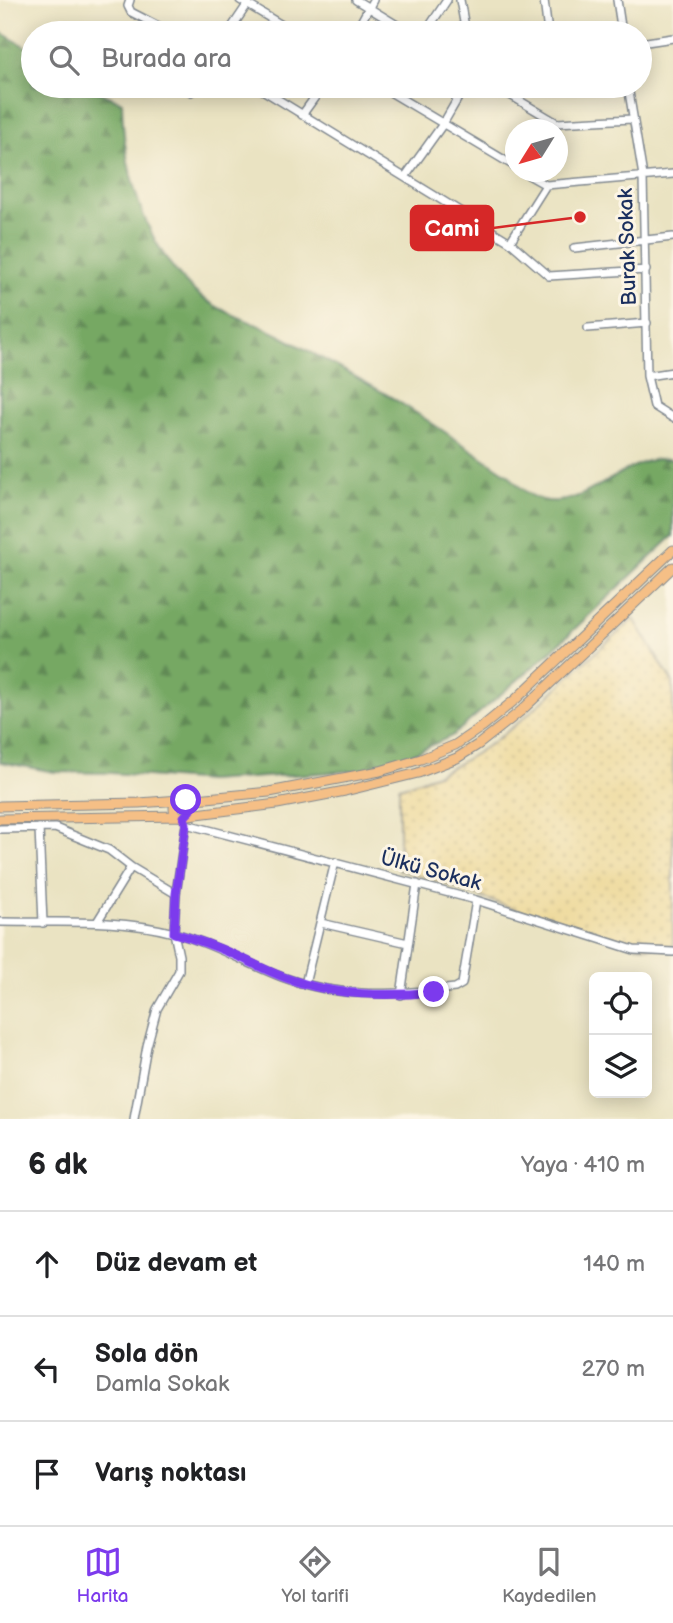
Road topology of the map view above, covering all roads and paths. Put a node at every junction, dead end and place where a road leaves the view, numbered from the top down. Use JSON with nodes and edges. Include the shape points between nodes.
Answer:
{"nodes":[{"id":1,"x":130,"y":0,"type":"edge"},
{"id":2,"x":356,"y":0,"type":"edge"},
{"id":3,"x":447,"y":0,"type":"edge"},
{"id":4,"x":460,"y":0,"type":"edge"},
{"id":5,"x":544,"y":0,"type":"edge"},
{"id":6,"x":617,"y":0,"type":"edge"},
{"id":7,"x":246,"y":1,"type":"edge"},
{"id":8,"x":371,"y":4,"type":"edge"},
{"id":9,"x":149,"y":21,"type":"edge"},
{"id":10,"x":235,"y":21,"type":"edge"},
{"id":11,"x":277,"y":21,"type":"edge"},
{"id":12,"x":362,"y":21,"type":"edge"},
{"id":13,"x":394,"y":21,"type":"edge"},
{"id":14,"x":433,"y":21,"type":"edge"},
{"id":15,"x":464,"y":21,"type":"edge"},
{"id":16,"x":547,"y":21,"type":"edge"},
{"id":17,"x":620,"y":21,"type":"edge"},
{"id":18,"x":673,"y":38,"type":"edge"},
{"id":19,"x":652,"y":41,"type":"edge"},
{"id":20,"x":275,"y":98,"type":"edge"},
{"id":21,"x":314,"y":98,"type":"edge"},
{"id":22,"x":400,"y":98,"type":"edge"},
{"id":23,"x":458,"y":98,"type":"edge"},
{"id":24,"x":515,"y":98,"type":"edge"},
{"id":25,"x":629,"y":98,"type":"edge"},
{"id":26,"x":302,"y":115,"type":"junction"},
{"id":27,"x":632,"y":119,"type":"junction"},
{"id":28,"x":443,"y":124,"type":"junction"},
{"id":29,"x":505,"y":161,"type":"edge"},
{"id":30,"x":673,"y":174,"type":"edge"},
{"id":31,"x":643,"y":176,"type":"junction"},
{"id":32,"x":405,"y":177,"type":"junction"},
{"id":33,"x":541,"y":182,"type":"edge"},
{"id":34,"x":547,"y":185,"type":"junction"},
{"id":35,"x":673,"y":237,"type":"edge"},
{"id":36,"x":646,"y":239,"type":"junction"},
{"id":37,"x":510,"y":242,"type":"junction"},
{"id":38,"x":574,"y":248,"type":"dead end"},
{"id":39,"x":646,"y":270,"type":"junction"},
{"id":40,"x":647,"y":323,"type":"junction"},
{"id":41,"x":588,"y":328,"type":"dead end"},
{"id":42,"x":673,"y":372,"type":"edge"},
{"id":43,"x":647,"y":376,"type":"junction"},
{"id":44,"x":673,"y":418,"type":"edge"},
{"id":45,"x":673,"y":550,"type":"edge"},
{"id":46,"x":673,"y":567,"type":"edge"},
{"id":47,"x":183,"y":800,"type":"junction"},
{"id":48,"x":0,"y":806,"type":"edge"},
{"id":49,"x":0,"y":818,"type":"edge"},
{"id":50,"x":185,"y":818,"type":"junction"},
{"id":51,"x":0,"y":828,"type":"edge"},
{"id":52,"x":39,"y":828,"type":"junction"},
{"id":53,"x":335,"y":862,"type":"junction"},
{"id":54,"x":131,"y":867,"type":"junction"},
{"id":55,"x":417,"y":884,"type":"junction"},
{"id":56,"x":176,"y":894,"type":"junction"},
{"id":57,"x":475,"y":900,"type":"junction"},
{"id":58,"x":0,"y":922,"type":"edge"},
{"id":59,"x":97,"y":922,"type":"junction"},
{"id":60,"x":43,"y":923,"type":"junction"},
{"id":61,"x":321,"y":923,"type":"junction"},
{"id":62,"x":174,"y":933,"type":"junction"},
{"id":63,"x":408,"y":943,"type":"junction"},
{"id":64,"x":673,"y":952,"type":"edge"},
{"id":65,"x":305,"y":984,"type":"junction"},
{"id":66,"x":401,"y":995,"type":"junction"},
{"id":67,"x":134,"y":1119,"type":"edge"}],
"edges":[{"from":1,"to":9,"type":"street","via":[[131,12]]},
{"from":2,"to":8,"type":"street"},
{"from":3,"to":14,"type":"street"},
{"from":4,"to":15,"type":"street"},
{"from":5,"to":16,"type":"street"},
{"from":6,"to":17,"type":"street"},
{"from":7,"to":10,"type":"street"},
{"from":7,"to":11,"type":"street"},
{"from":8,"to":12,"type":"street"},
{"from":8,"to":13,"type":"street"},
{"from":18,"to":19,"type":"street"},
{"from":20,"to":26,"type":"street"},
{"from":21,"to":26,"type":"street"},
{"from":22,"to":28,"type":"street"},
{"from":23,"to":28,"type":"street"},
{"from":24,"to":27,"type":"street","via":[[557,123]]},
{"from":25,"to":27,"type":"street","name":"Burak Sokak"},
{"from":26,"to":32,"type":"street"},
{"from":27,"to":31,"type":"street","name":"Burak Sokak"},
{"from":28,"to":29,"type":"street"},
{"from":28,"to":32,"type":"street"},
{"from":30,"to":31,"type":"street"},
{"from":31,"to":34,"type":"street"},
{"from":31,"to":36,"type":"street","name":"Burak Sokak"},
{"from":32,"to":37,"type":"street"},
{"from":33,"to":34,"type":"street"},
{"from":34,"to":37,"type":"street"},
{"from":35,"to":36,"type":"street"},
{"from":36,"to":38,"type":"street"},
{"from":36,"to":39,"type":"street","name":"Burak Sokak"},
{"from":37,"to":39,"type":"street","via":[[549,276]]},
{"from":39,"to":40,"type":"street","name":"Burak Sokak"},
{"from":40,"to":41,"type":"street"},
{"from":40,"to":43,"type":"street","name":"Burak Sokak"},
{"from":42,"to":43,"type":"street"},
{"from":43,"to":44,"type":"street","name":"Burak Sokak","via":[[655,408]]},
{"from":45,"to":47,"type":"main road","via":[[516,699],[455,745],[380,771],[269,792]]},
{"from":46,"to":50,"type":"main road","via":[[522,710],[457,758],[418,773],[333,793]]},
{"from":47,"to":48,"type":"main road"},
{"from":47,"to":50,"type":"main road","via":[[192,806]]},
{"from":47,"to":50,"type":"main road","via":[[174,806]]},
{"from":49,"to":50,"type":"main road"},
{"from":50,"to":53,"type":"street","name":"Ülkü Sokak"},
{"from":50,"to":56,"type":"street"},
{"from":51,"to":52,"type":"street"},
{"from":52,"to":54,"type":"street","via":[[55,828],[109,850]]},
{"from":52,"to":60,"type":"street"},
{"from":53,"to":55,"type":"street","name":"Ülkü Sokak"},
{"from":53,"to":61,"type":"street"},
{"from":54,"to":56,"type":"street"},
{"from":54,"to":59,"type":"street"},
{"from":55,"to":57,"type":"street","name":"Ülkü Sokak"},
{"from":55,"to":63,"type":"street"},
{"from":56,"to":62,"type":"street"},
{"from":57,"to":64,"type":"street","name":"Ülkü Sokak","via":[[634,950]]},
{"from":57,"to":66,"type":"street","via":[[462,984]]},
{"from":58,"to":60,"type":"street"},
{"from":59,"to":60,"type":"street"},
{"from":59,"to":62,"type":"street"},
{"from":61,"to":63,"type":"street"},
{"from":61,"to":65,"type":"street"},
{"from":62,"to":65,"type":"street"},
{"from":62,"to":67,"type":"street","via":[[179,971],[158,1009]]},
{"from":63,"to":66,"type":"street"},
{"from":65,"to":66,"type":"street"}]}
